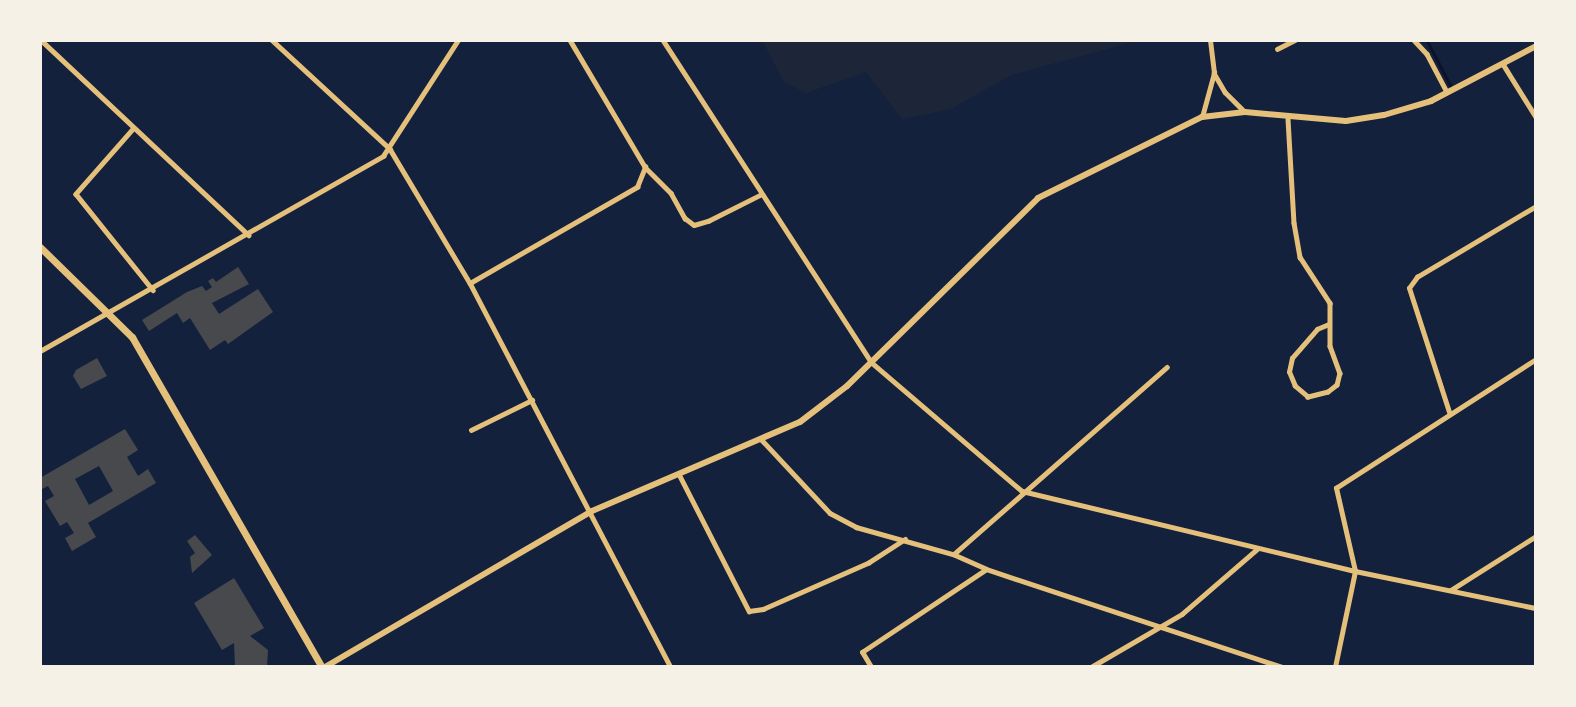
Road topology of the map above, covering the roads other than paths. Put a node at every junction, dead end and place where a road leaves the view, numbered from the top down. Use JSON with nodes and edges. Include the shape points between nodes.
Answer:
{"nodes":[{"id":1,"x":41,"y":40,"type":"edge"},
{"id":2,"x":272,"y":40,"type":"edge"},
{"id":3,"x":458,"y":40,"type":"edge"},
{"id":4,"x":570,"y":40,"type":"edge"},
{"id":5,"x":663,"y":40,"type":"edge"},
{"id":6,"x":1210,"y":40,"type":"edge"},
{"id":7,"x":1295,"y":40,"type":"edge"},
{"id":8,"x":1414,"y":40,"type":"edge"},
{"id":9,"x":1536,"y":46,"type":"edge"},
{"id":10,"x":1277,"y":49,"type":"dead end"},
{"id":11,"x":1503,"y":63,"type":"junction"},
{"id":12,"x":1214,"y":73,"type":"junction"},
{"id":13,"x":1447,"y":93,"type":"junction"},
{"id":14,"x":1245,"y":112,"type":"junction"},
{"id":15,"x":1202,"y":117,"type":"junction"},
{"id":16,"x":1536,"y":117,"type":"edge"},
{"id":17,"x":1288,"y":119,"type":"junction"},
{"id":18,"x":134,"y":128,"type":"junction"},
{"id":19,"x":390,"y":149,"type":"junction"},
{"id":20,"x":645,"y":167,"type":"junction"},
{"id":21,"x":762,"y":194,"type":"junction"},
{"id":22,"x":1536,"y":206,"type":"edge"},
{"id":23,"x":249,"y":236,"type":"junction"},
{"id":24,"x":40,"y":247,"type":"edge"},
{"id":25,"x":470,"y":283,"type":"junction"},
{"id":26,"x":153,"y":290,"type":"junction"},
{"id":27,"x":112,"y":314,"type":"junction"},
{"id":28,"x":1329,"y":324,"type":"junction"},
{"id":29,"x":40,"y":351,"type":"edge"},
{"id":30,"x":1536,"y":359,"type":"edge"},
{"id":31,"x":871,"y":362,"type":"junction"},
{"id":32,"x":1167,"y":368,"type":"dead end"},
{"id":33,"x":532,"y":400,"type":"junction"},
{"id":34,"x":1449,"y":412,"type":"junction"},
{"id":35,"x":471,"y":430,"type":"dead end"},
{"id":36,"x":761,"y":439,"type":"junction"},
{"id":37,"x":680,"y":476,"type":"junction"},
{"id":38,"x":1022,"y":491,"type":"junction"},
{"id":39,"x":592,"y":511,"type":"junction"},
{"id":40,"x":1536,"y":536,"type":"edge"},
{"id":41,"x":906,"y":539,"type":"junction"},
{"id":42,"x":1257,"y":548,"type":"junction"},
{"id":43,"x":953,"y":554,"type":"junction"},
{"id":44,"x":986,"y":569,"type":"junction"},
{"id":45,"x":1355,"y":571,"type":"junction"},
{"id":46,"x":1451,"y":590,"type":"junction"},
{"id":47,"x":1536,"y":608,"type":"edge"},
{"id":48,"x":1159,"y":625,"type":"junction"},
{"id":49,"x":324,"y":667,"type":"edge"},
{"id":50,"x":671,"y":667,"type":"edge"},
{"id":51,"x":871,"y":667,"type":"edge"},
{"id":52,"x":1091,"y":667,"type":"edge"},
{"id":53,"x":1283,"y":667,"type":"edge"},
{"id":54,"x":1335,"y":667,"type":"edge"}],
"edges":[{"from":1,"to":18,"type":"street"},
{"from":2,"to":19,"type":"street"},
{"from":3,"to":19,"type":"street"},
{"from":4,"to":20,"type":"street"},
{"from":5,"to":21,"type":"street"},
{"from":6,"to":12,"type":"street"},
{"from":7,"to":10,"type":"street"},
{"from":8,"to":13,"type":"street"},
{"from":9,"to":11,"type":"street"},
{"from":11,"to":13,"type":"street"},
{"from":11,"to":16,"type":"street"},
{"from":12,"to":14,"type":"street"},
{"from":12,"to":15,"type":"street"},
{"from":13,"to":17,"type":"street","via":[[1384,115],[1346,121]]},
{"from":14,"to":15,"type":"street"},
{"from":14,"to":17,"type":"street"},
{"from":15,"to":31,"type":"street","via":[[1038,198]]},
{"from":17,"to":28,"type":"street","via":[[1300,257],[1330,303]]},
{"from":18,"to":23,"type":"street"},
{"from":18,"to":26,"type":"street","via":[[76,194]]},
{"from":19,"to":23,"type":"street"},
{"from":19,"to":25,"type":"street"},
{"from":20,"to":21,"type":"street","via":[[694,225]]},
{"from":20,"to":25,"type":"street","via":[[636,187]]},
{"from":21,"to":31,"type":"street"},
{"from":22,"to":34,"type":"street","via":[[1417,277],[1409,288]]},
{"from":23,"to":26,"type":"street"},
{"from":24,"to":27,"type":"main road"},
{"from":25,"to":33,"type":"street"},
{"from":26,"to":27,"type":"street"},
{"from":27,"to":29,"type":"street"},
{"from":27,"to":49,"type":"main road","via":[[132,337]]},
{"from":28,"to":28,"type":"street","via":[[1330,346],[1340,373],[1337,385],[1318,397],[1308,397],[1292,379],[1292,358],[1317,329]]},
{"from":30,"to":34,"type":"street"},
{"from":31,"to":36,"type":"street","via":[[800,422]]},
{"from":31,"to":38,"type":"street"},
{"from":32,"to":38,"type":"street"},
{"from":33,"to":35,"type":"street"},
{"from":33,"to":39,"type":"street"},
{"from":34,"to":45,"type":"street","via":[[1336,488]]},
{"from":36,"to":37,"type":"street"},
{"from":36,"to":41,"type":"street","via":[[830,513],[856,527]]},
{"from":37,"to":39,"type":"street"},
{"from":37,"to":41,"type":"street","via":[[749,611],[868,563]]},
{"from":38,"to":42,"type":"street"},
{"from":38,"to":43,"type":"street"},
{"from":39,"to":49,"type":"street"},
{"from":39,"to":50,"type":"street"},
{"from":40,"to":46,"type":"street"},
{"from":41,"to":43,"type":"street"},
{"from":42,"to":45,"type":"street"},
{"from":42,"to":48,"type":"street","via":[[1182,614]]},
{"from":43,"to":44,"type":"street"},
{"from":44,"to":48,"type":"street"},
{"from":44,"to":51,"type":"street","via":[[862,652]]},
{"from":45,"to":46,"type":"street"},
{"from":45,"to":54,"type":"street"},
{"from":46,"to":47,"type":"street"},
{"from":48,"to":52,"type":"street"},
{"from":48,"to":53,"type":"street"}]}
